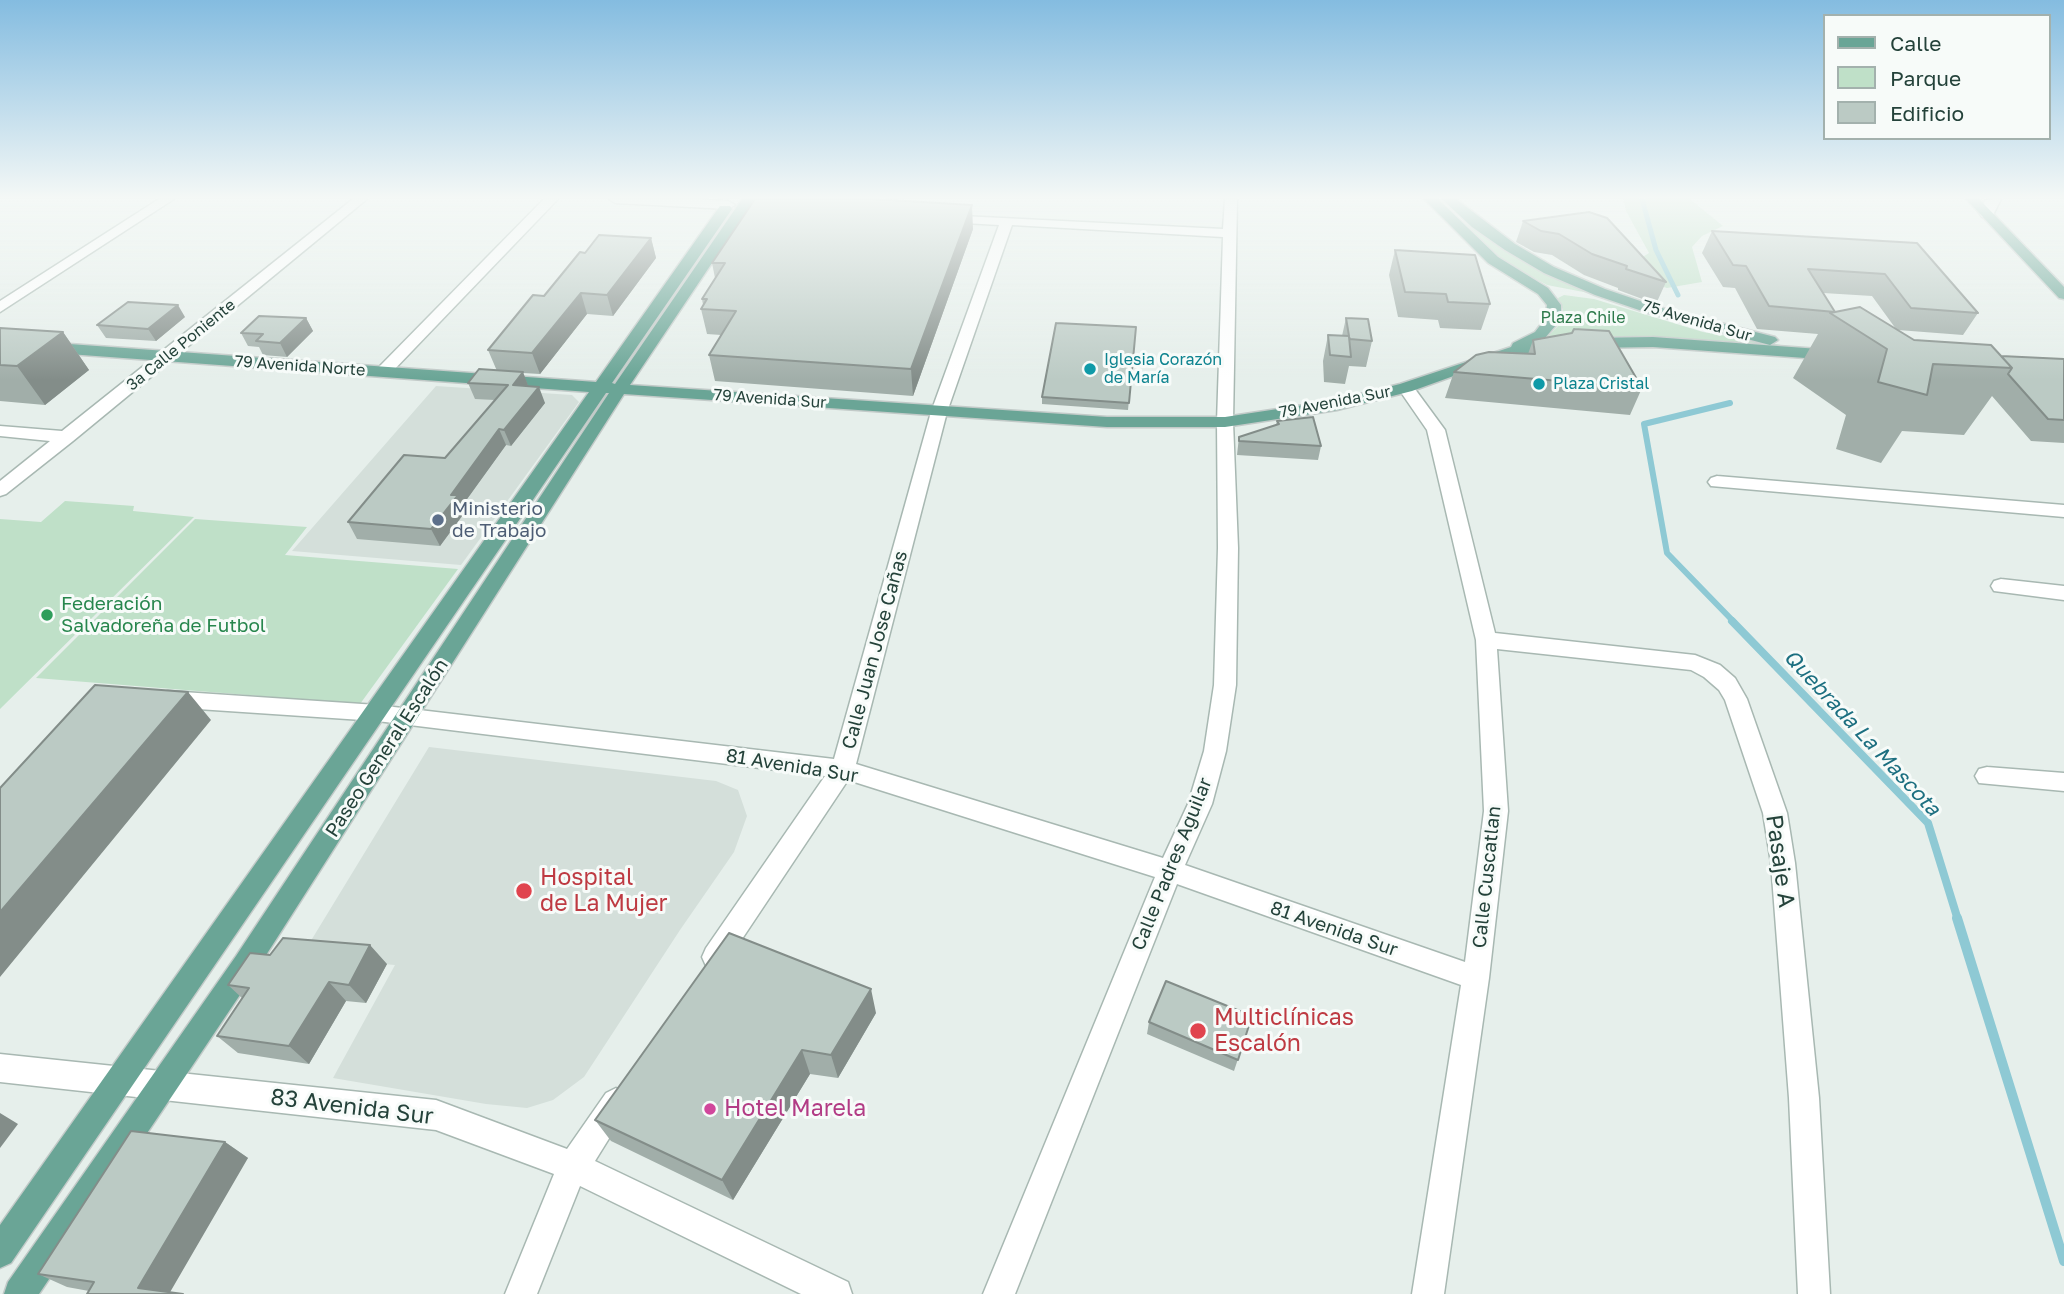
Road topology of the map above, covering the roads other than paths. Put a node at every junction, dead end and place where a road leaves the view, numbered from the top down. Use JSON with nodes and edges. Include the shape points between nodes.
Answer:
{"nodes":[{"id":1,"x":75,"y":259,"type":"edge"},
{"id":2,"x":287,"y":259,"type":"edge"},
{"id":3,"x":493,"y":259,"type":"edge"},
{"id":4,"x":702,"y":259,"type":"edge"},
{"id":5,"x":994,"y":259,"type":"edge"},
{"id":6,"x":1230,"y":259,"type":"edge"},
{"id":7,"x":1492,"y":259,"type":"edge"},
{"id":8,"x":1532,"y":259,"type":"edge"},
{"id":9,"x":2030,"y":259,"type":"edge"},
{"id":10,"x":1543,"y":291,"type":"junction"},
{"id":11,"x":2064,"y":295,"type":"edge"},
{"id":12,"x":0,"y":308,"type":"edge"},
{"id":13,"x":1746,"y":336,"type":"junction"},
{"id":14,"x":0,"y":344,"type":"edge"},
{"id":15,"x":1503,"y":353,"type":"junction"},
{"id":16,"x":1847,"y":356,"type":"joint"},
{"id":17,"x":167,"y":357,"type":"junction"},
{"id":18,"x":383,"y":372,"type":"junction"},
{"id":19,"x":610,"y":388,"type":"junction"},
{"id":20,"x":1406,"y":388,"type":"junction"},
{"id":21,"x":939,"y":412,"type":"junction"},
{"id":22,"x":1225,"y":422,"type":"junction"},
{"id":23,"x":0,"y":431,"type":"edge"},
{"id":24,"x":67,"y":437,"type":"junction"},
{"id":25,"x":1717,"y":482,"type":"dead end"},
{"id":26,"x":0,"y":490,"type":"edge"},
{"id":27,"x":2064,"y":511,"type":"edge"},
{"id":28,"x":2001,"y":586,"type":"dead end"},
{"id":29,"x":2064,"y":593,"type":"edge"},
{"id":30,"x":1486,"y":640,"type":"junction"},
{"id":31,"x":146,"y":698,"type":"edge"},
{"id":32,"x":377,"y":713,"type":"junction"},
{"id":33,"x":408,"y":717,"type":"junction"},
{"id":34,"x":843,"y":769,"type":"junction"},
{"id":35,"x":1987,"y":776,"type":"dead end"},
{"id":36,"x":2064,"y":782,"type":"edge"},
{"id":37,"x":1170,"y":871,"type":"junction"},
{"id":38,"x":704,"y":974,"type":"edge"},
{"id":39,"x":1476,"y":978,"type":"junction"},
{"id":40,"x":0,"y":1068,"type":"edge"},
{"id":41,"x":120,"y":1080,"type":"junction"},
{"id":42,"x":161,"y":1086,"type":"junction"},
{"id":43,"x":627,"y":1087,"type":"edge"},
{"id":44,"x":573,"y":1166,"type":"junction"},
{"id":45,"x":0,"y":1252,"type":"edge"},
{"id":46,"x":20,"y":1294,"type":"edge"},
{"id":47,"x":521,"y":1294,"type":"edge"},
{"id":48,"x":836,"y":1294,"type":"edge"},
{"id":49,"x":999,"y":1294,"type":"edge"},
{"id":50,"x":1428,"y":1294,"type":"edge"},
{"id":51,"x":1814,"y":1294,"type":"edge"}],
"edges":[{"from":1,"to":12,"type":"street"},
{"from":2,"to":17,"type":"street","name":"3a Calle Poniente"},
{"from":3,"to":18,"type":"street"},
{"from":4,"to":19,"type":"main road","name":"Paseo General Escalón"},
{"from":5,"to":21,"type":"street","name":"Calle Juan Jose Cañas"},
{"from":6,"to":22,"type":"street","name":"Calle Padres Aguilar"},
{"from":7,"to":10,"type":"main road"},
{"from":8,"to":13,"type":"main road","name":"75 Avenida Sur","via":[[1600,292]]},
{"from":9,"to":11,"type":"main road"},
{"from":10,"to":13,"type":"main road","via":[[1580,292],[1678,323]]},
{"from":10,"to":15,"type":"main road","via":[[1554,305],[1550,325]]},
{"from":13,"to":16,"type":"main road","name":"75 Avenida Sur"},
{"from":14,"to":17,"type":"main road","name":"79 Avenida Norte"},
{"from":15,"to":16,"type":"main road","name":"79 Avenida Sur","via":[[1577,344],[1653,342]]},
{"from":15,"to":20,"type":"main road","name":"79 Avenida Sur"},
{"from":17,"to":18,"type":"main road","name":"79 Avenida Norte"},
{"from":17,"to":24,"type":"street","name":"3a Calle Poniente"},
{"from":18,"to":19,"type":"main road","name":"79 Avenida Norte"},
{"from":19,"to":21,"type":"main road","name":"79 Avenida Sur"},
{"from":19,"to":32,"type":"main road","name":"Paseo General Escalón"},
{"from":19,"to":33,"type":"main road","name":"Paseo General Escalón"},
{"from":20,"to":22,"type":"main road","name":"79 Avenida Sur","via":[[1337,405]]},
{"from":20,"to":30,"type":"street","name":"Calle Cuscatlan","via":[[1436,430]]},
{"from":21,"to":22,"type":"main road","name":"79 Avenida Sur","via":[[1107,422]]},
{"from":21,"to":34,"type":"street","name":"Calle Juan Jose Cañas"},
{"from":22,"to":37,"type":"street","name":"Calle Padres Aguilar","via":[[1225,685],[1215,751],[1200,804]]},
{"from":23,"to":24,"type":"street"},
{"from":24,"to":26,"type":"street","name":"3a Calle Poniente"},
{"from":25,"to":27,"type":"street"},
{"from":28,"to":29,"type":"street"},
{"from":30,"to":39,"type":"street","name":"Calle Cuscatlan","via":[[1496,811]]},
{"from":30,"to":51,"type":"street","name":"Pasaje A","via":[[1695,663],[1727,684],[1736,699],[1775,813],[1783,863],[1804,1098]]},
{"from":31,"to":32,"type":"street","name":"81 Avenida Sur"},
{"from":32,"to":33,"type":"street","name":"81 Avenida Sur"},
{"from":32,"to":41,"type":"main road","name":"Paseo General Escalón"},
{"from":33,"to":34,"type":"street","name":"81 Avenida Sur"},
{"from":33,"to":42,"type":"main road","name":"Paseo General Escalón"},
{"from":34,"to":37,"type":"street","name":"81 Avenida Sur"},
{"from":34,"to":38,"type":"street","name":"Calle Juan Jose Cañas"},
{"from":35,"to":36,"type":"street"},
{"from":37,"to":39,"type":"street","name":"81 Avenida Sur"},
{"from":37,"to":49,"type":"street","name":"Calle Padres Aguilar"},
{"from":39,"to":50,"type":"street","name":"Calle Cuscatlan"},
{"from":40,"to":41,"type":"street","name":"83 Avenida Sur"},
{"from":41,"to":42,"type":"street","name":"83 Avenida Sur"},
{"from":41,"to":45,"type":"main road","name":"Paseo General Escalón"},
{"from":42,"to":44,"type":"street","name":"83 Avenida Sur","via":[[436,1115]]},
{"from":42,"to":46,"type":"main road","name":"Paseo General Escalón"},
{"from":43,"to":44,"type":"street"},
{"from":44,"to":47,"type":"street"},
{"from":44,"to":48,"type":"street","name":"83 Avenida Sur"}]}
